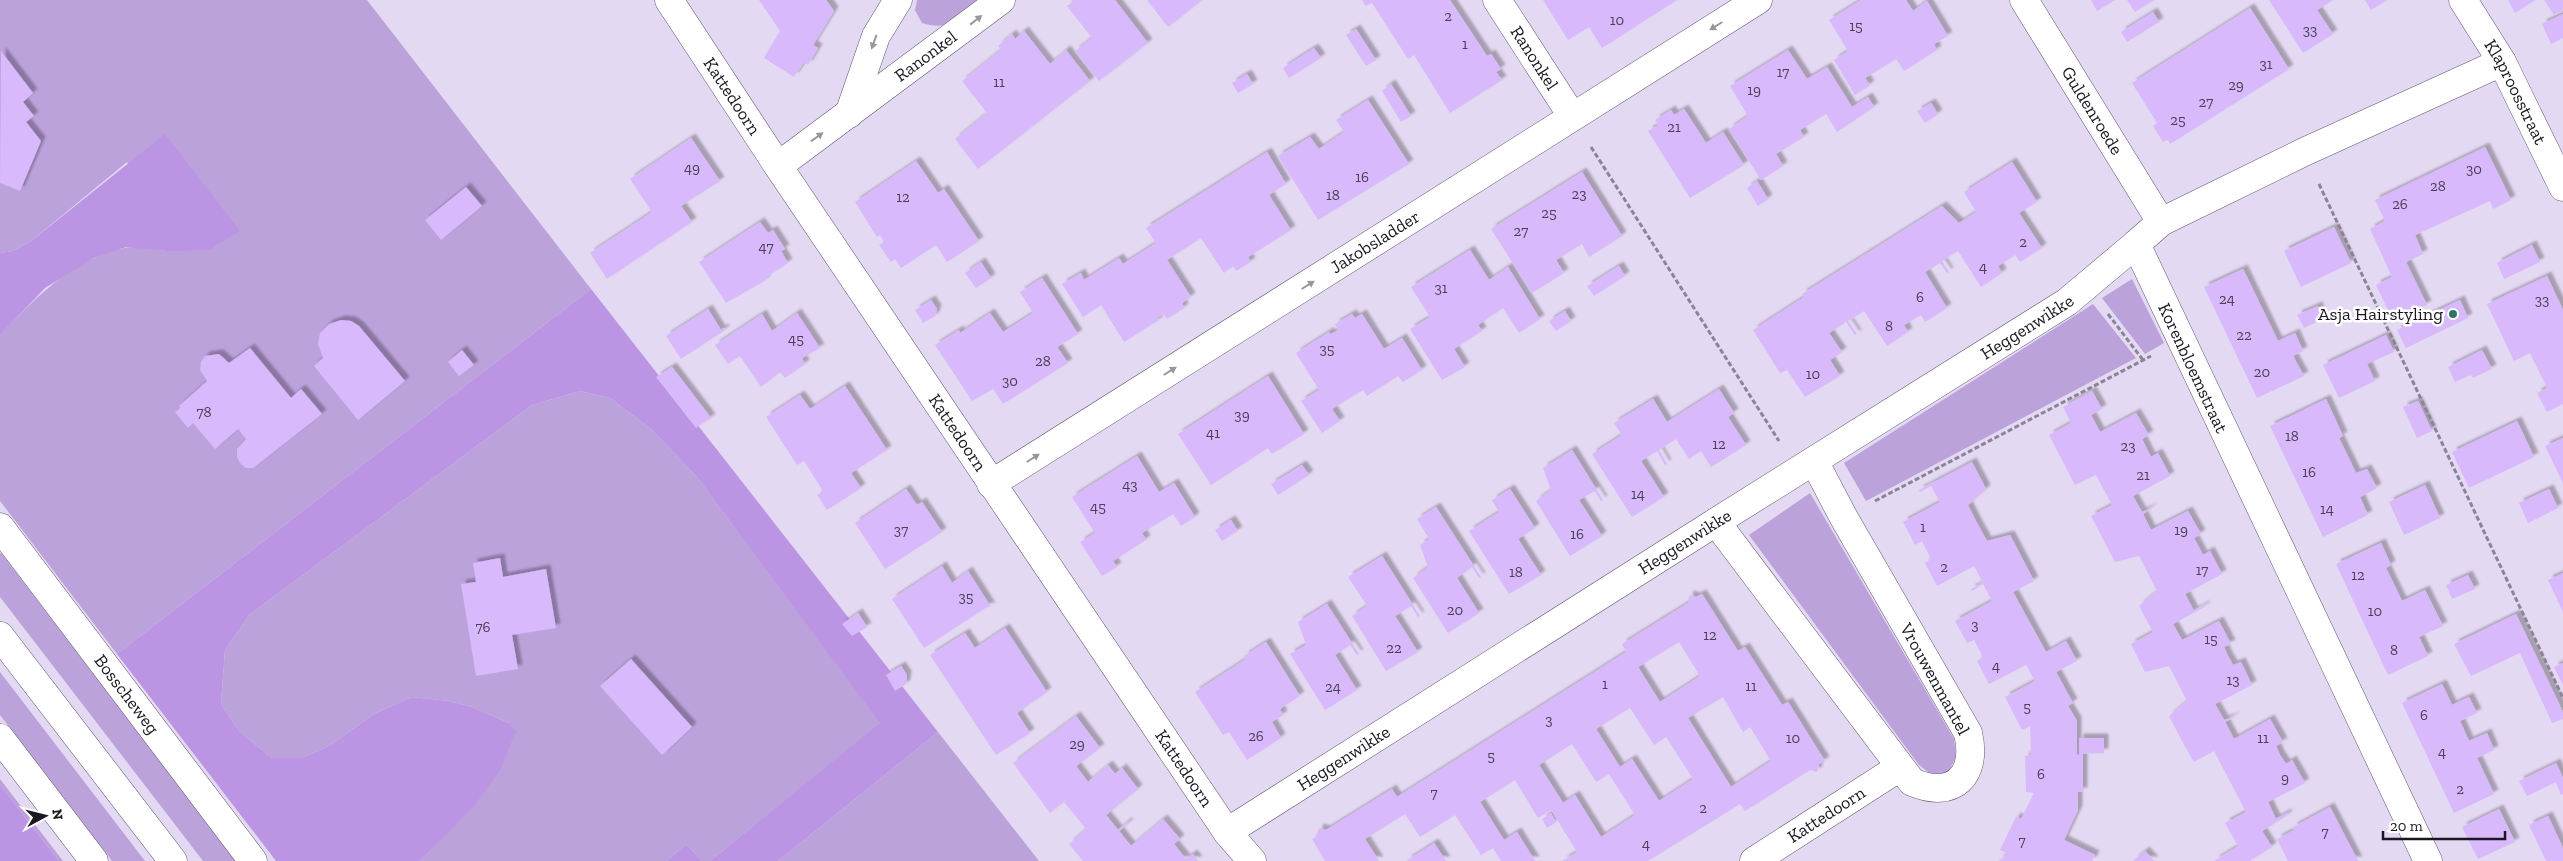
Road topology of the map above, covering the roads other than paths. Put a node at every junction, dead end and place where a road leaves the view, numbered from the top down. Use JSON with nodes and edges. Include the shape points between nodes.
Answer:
{"nodes":[{"id":1,"x":669,"y":0,"type":"edge"},
{"id":2,"x":898,"y":0,"type":"edge"},
{"id":3,"x":1001,"y":0,"type":"edge"},
{"id":4,"x":1497,"y":0,"type":"edge"},
{"id":5,"x":1758,"y":0,"type":"edge"},
{"id":6,"x":2024,"y":0,"type":"edge"},
{"id":7,"x":2463,"y":0,"type":"edge"},
{"id":8,"x":2502,"y":62,"type":"junction"},
{"id":9,"x":849,"y":114,"type":"junction"},
{"id":10,"x":1572,"y":116,"type":"junction"},
{"id":11,"x":778,"y":166,"type":"junction"},
{"id":12,"x":2563,"y":187,"type":"edge"},
{"id":13,"x":2161,"y":222,"type":"junction"},
{"id":14,"x":2136,"y":244,"type":"junction"},
{"id":15,"x":1806,"y":466,"type":"junction"},
{"id":16,"x":991,"y":484,"type":"junction"},
{"id":17,"x":1716,"y":522,"type":"junction"},
{"id":18,"x":0,"y":527,"type":"edge"},
{"id":19,"x":0,"y":636,"type":"edge"},
{"id":20,"x":0,"y":738,"type":"edge"},
{"id":21,"x":1900,"y":768,"type":"junction"},
{"id":22,"x":1227,"y":832,"type":"junction"},
{"id":23,"x":94,"y":861,"type":"edge"},
{"id":24,"x":173,"y":861,"type":"edge"},
{"id":25,"x":253,"y":861,"type":"edge"},
{"id":26,"x":1252,"y":861,"type":"edge"},
{"id":27,"x":1754,"y":861,"type":"edge"},
{"id":28,"x":2428,"y":861,"type":"edge"}],
"edges":[{"from":1,"to":11,"type":"street","name":"Kattedoorn"},
{"from":2,"to":9,"type":"street","name":"Ranonkel","one_way":true,"via":[[876,36]]},
{"from":9,"to":3,"type":"street","name":"Ranonkel","one_way":true},
{"from":4,"to":10,"type":"street","name":"Ranonkel"},
{"from":5,"to":10,"type":"street","name":"Jakobsladder","one_way":true},
{"from":6,"to":13,"type":"street","name":"Guldenroede"},
{"from":7,"to":8,"type":"street","name":"Klaproosstraat"},
{"from":8,"to":12,"type":"street","name":"Klaproosstraat"},
{"from":8,"to":13,"type":"street","via":[[2304,152]]},
{"from":11,"to":9,"type":"street","name":"Ranonkel","one_way":true},
{"from":16,"to":10,"type":"street","name":"Jakobsladder","one_way":true},
{"from":11,"to":16,"type":"street","name":"Kattedoorn"},
{"from":13,"to":14,"type":"street"},
{"from":14,"to":15,"type":"street","name":"Heggenwikke","via":[[2068,302]]},
{"from":14,"to":28,"type":"street","name":"Korenbloemstraat"},
{"from":15,"to":17,"type":"street","name":"Heggenwikke"},
{"from":15,"to":21,"type":"street","name":"Vrouwenmantel","via":[[1844,518],[1968,733],[1972,751],[1967,772],[1955,784],[1940,788],[1924,787],[1912,782]]},
{"from":16,"to":22,"type":"street","name":"Kattedoorn"},
{"from":17,"to":21,"type":"street","name":"Vrouwenmantel"},
{"from":17,"to":22,"type":"street","name":"Heggenwikke"},
{"from":18,"to":25,"type":"street","name":"Bosscheweg"},
{"from":19,"to":24,"type":"street"},
{"from":20,"to":23,"type":"street"},
{"from":21,"to":27,"type":"street","name":"Kattedoorn"},
{"from":22,"to":26,"type":"street","name":"Kattedoorn"}]}
